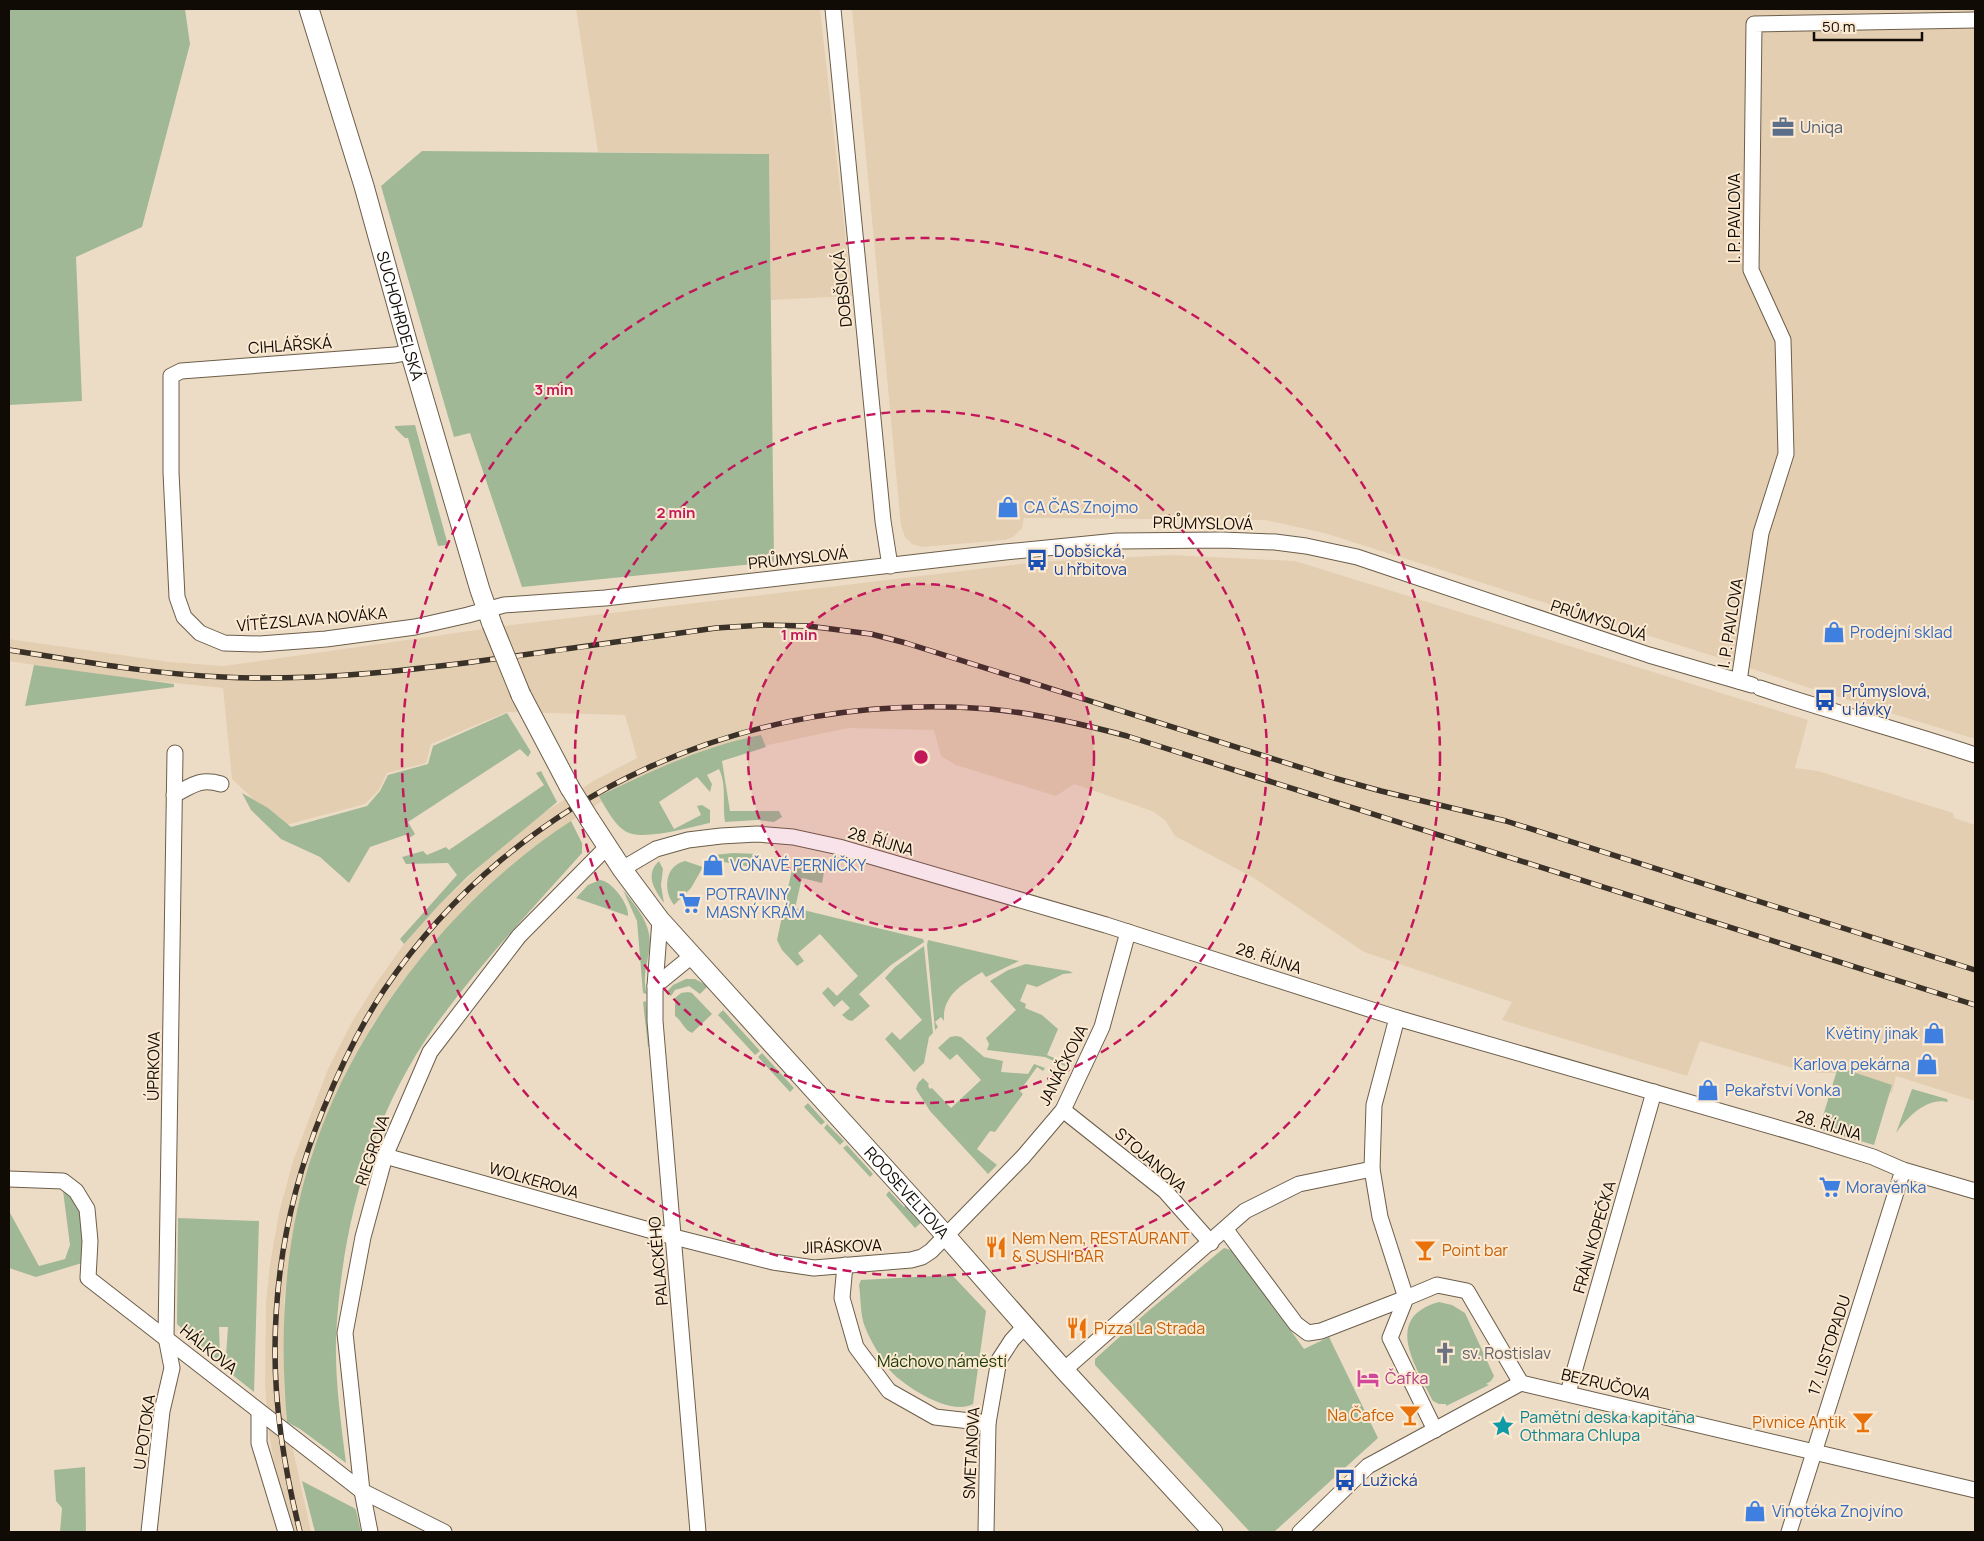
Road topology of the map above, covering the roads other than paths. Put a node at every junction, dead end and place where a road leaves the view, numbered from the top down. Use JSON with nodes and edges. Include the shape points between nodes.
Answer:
{"nodes":[{"id":1,"x":309,"y":9,"type":"edge"},
{"id":2,"x":833,"y":9,"type":"edge"},
{"id":3,"x":1975,"y":20,"type":"edge"},
{"id":4,"x":410,"y":352,"type":"junction"},
{"id":5,"x":174,"y":373,"type":"joint"},
{"id":6,"x":890,"y":566,"type":"junction"},
{"id":7,"x":489,"y":617,"type":"junction"},
{"id":8,"x":1750,"y":684,"type":"junction"},
{"id":9,"x":521,"y":695,"type":"joint"},
{"id":10,"x":174,"y":753,"type":"dead end"},
{"id":11,"x":1975,"y":755,"type":"edge"},
{"id":12,"x":221,"y":784,"type":"dead end"},
{"id":13,"x":174,"y":795,"type":"junction"},
{"id":14,"x":607,"y":847,"type":"junction"},
{"id":15,"x":622,"y":869,"type":"junction"},
{"id":16,"x":660,"y":920,"type":"junction"},
{"id":17,"x":1128,"y":932,"type":"junction"},
{"id":18,"x":692,"y":955,"type":"junction"},
{"id":19,"x":655,"y":986,"type":"junction"},
{"id":20,"x":1397,"y":1018,"type":"junction"},
{"id":21,"x":1654,"y":1092,"type":"junction"},
{"id":22,"x":1063,"y":1110,"type":"junction"},
{"id":23,"x":385,"y":1156,"type":"junction"},
{"id":24,"x":1372,"y":1169,"type":"junction"},
{"id":25,"x":1903,"y":1170,"type":"junction"},
{"id":26,"x":9,"y":1179,"type":"edge"},
{"id":27,"x":1975,"y":1191,"type":"edge"},
{"id":28,"x":1226,"y":1230,"type":"junction"},
{"id":29,"x":946,"y":1235,"type":"junction"},
{"id":30,"x":674,"y":1238,"type":"junction"},
{"id":31,"x":1211,"y":1243,"type":"junction"},
{"id":32,"x":845,"y":1265,"type":"junction"},
{"id":33,"x":1406,"y":1298,"type":"junction"},
{"id":34,"x":1026,"y":1325,"type":"junction"},
{"id":35,"x":166,"y":1337,"type":"junction"},
{"id":36,"x":1064,"y":1370,"type":"junction"},
{"id":37,"x":1521,"y":1383,"type":"junction"},
{"id":38,"x":1568,"y":1393,"type":"junction"},
{"id":39,"x":259,"y":1412,"type":"junction"},
{"id":40,"x":988,"y":1423,"type":"junction"},
{"id":41,"x":1435,"y":1430,"type":"junction"},
{"id":42,"x":1813,"y":1451,"type":"junction"},
{"id":43,"x":1975,"y":1490,"type":"edge"},
{"id":44,"x":362,"y":1491,"type":"junction"},
{"id":45,"x":149,"y":1532,"type":"edge"},
{"id":46,"x":286,"y":1532,"type":"edge"},
{"id":47,"x":370,"y":1532,"type":"edge"},
{"id":48,"x":444,"y":1532,"type":"edge"},
{"id":49,"x":698,"y":1532,"type":"edge"},
{"id":50,"x":986,"y":1532,"type":"edge"},
{"id":51,"x":1213,"y":1532,"type":"edge"},
{"id":52,"x":1300,"y":1532,"type":"edge"},
{"id":53,"x":1789,"y":1532,"type":"edge"}],
"edges":[{"from":1,"to":4,"type":"main road","name":"SUCHOHRDELSKÁ","via":[[364,186]]},
{"from":2,"to":6,"type":"street","name":"DOBŠICKÁ"},
{"from":3,"to":8,"type":"street","name":"I. P. PAVLOVA","via":[[1754,24],[1751,270],[1783,340],[1786,454],[1761,533]]},
{"from":4,"to":5,"type":"street","name":"CIHLÁŘSKÁ"},
{"from":4,"to":7,"type":"main road","name":"SUCHOHRDELSKÁ"},
{"from":5,"to":7,"type":"street","name":"VÍTĚZSLAVA NOVÁKA","via":[[170,380],[170,472],[177,597],[180,611],[188,623],[209,638],[241,644],[326,639],[468,616]]},
{"from":6,"to":7,"type":"street","name":"PRŮMYSLOVÁ","via":[[605,598],[504,605]]},
{"from":6,"to":8,"type":"street","name":"PRŮMYSLOVÁ","via":[[1117,541],[1222,540],[1306,546],[1357,557],[1649,655]]},
{"from":7,"to":9,"type":"main road","name":"SUCHOHRDELSKÁ","bridge":true},
{"from":8,"to":11,"type":"street","name":"PRŮMYSLOVÁ"},
{"from":9,"to":14,"type":"main road","name":"ROOSEVELTOVA","bridge":true,"via":[[570,788]]},
{"from":10,"to":13,"type":"street","name":"ÚPRKOVA"},
{"from":12,"to":13,"type":"street","via":[[198,782]]},
{"from":13,"to":35,"type":"street","name":"ÚPRKOVA"},
{"from":14,"to":15,"type":"main road","name":"ROOSEVELTOVA"},
{"from":14,"to":23,"type":"street","name":"RIEGROVA","via":[[519,936],[430,1052]]},
{"from":15,"to":16,"type":"main road","name":"ROOSEVELTOVA"},
{"from":15,"to":17,"type":"street","name":"28. ŘÍJNA","via":[[656,849],[688,840],[757,834],[793,837],[858,852]]},
{"from":16,"to":18,"type":"main road","name":"ROOSEVELTOVA"},
{"from":16,"to":19,"type":"street","name":"PALACKÉHO"},
{"from":17,"to":20,"type":"street","name":"28. ŘÍJNA"},
{"from":17,"to":22,"type":"street","name":"JANÁČKOVA","via":[[1102,1027]]},
{"from":18,"to":19,"type":"street"},
{"from":18,"to":29,"type":"main road","name":"ROOSEVELTOVA"},
{"from":19,"to":30,"type":"street","name":"PALACKÉHO","via":[[655,1021]]},
{"from":20,"to":21,"type":"street","name":"28. ŘÍJNA"},
{"from":20,"to":24,"type":"street","via":[[1374,1105]]},
{"from":21,"to":25,"type":"street","name":"28. ŘÍJNA","via":[[1873,1157]]},
{"from":21,"to":38,"type":"street","name":"FRÁNI KOPEČKA"},
{"from":22,"to":29,"type":"street","name":"JANÁČKOVA","via":[[1023,1157]]},
{"from":22,"to":31,"type":"street","name":"STOJANOVA","via":[[1165,1190]]},
{"from":23,"to":30,"type":"street","name":"WOLKEROVA"},
{"from":23,"to":44,"type":"street","name":"RIEGROVA","via":[[363,1237],[345,1333]]},
{"from":24,"to":28,"type":"street","via":[[1299,1184],[1245,1211]]},
{"from":24,"to":33,"type":"street","via":[[1380,1217]]},
{"from":25,"to":27,"type":"street","name":"28. ŘÍJNA"},
{"from":25,"to":42,"type":"street","name":"17. LISTOPADU"},
{"from":26,"to":35,"type":"street","name":"HÁLKOVA","via":[[63,1181],[76,1191],[87,1209],[90,1241],[88,1278]]},
{"from":28,"to":31,"type":"street"},
{"from":28,"to":33,"type":"street","via":[[1296,1324],[1308,1333]]},
{"from":29,"to":32,"type":"street","name":"JIRÁSKOVA","via":[[922,1257]]},
{"from":29,"to":34,"type":"main road","name":"ROOSEVELTOVA"},
{"from":30,"to":32,"type":"street","name":"JIRÁSKOVA","via":[[773,1262],[814,1268]]},
{"from":30,"to":49,"type":"street","name":"PALACKÉHO"},
{"from":31,"to":36,"type":"street"},
{"from":32,"to":40,"type":"street","via":[[842,1298],[856,1347],[889,1391],[934,1417]]},
{"from":33,"to":37,"type":"street","via":[[1437,1285],[1467,1291]]},
{"from":33,"to":41,"type":"street","via":[[1390,1338]]},
{"from":34,"to":36,"type":"main road","name":"ROOSEVELTOVA"},
{"from":34,"to":40,"type":"street","name":"SMETANOVA","via":[[999,1360]]},
{"from":35,"to":39,"type":"street","name":"HÁLKOVA"},
{"from":35,"to":45,"type":"street","name":"U POTOKA","via":[[172,1368],[162,1411]]},
{"from":36,"to":51,"type":"main road","name":"ROOSEVELTOVA"},
{"from":37,"to":38,"type":"street","name":"BEZRUČOVA"},
{"from":37,"to":41,"type":"street"},
{"from":38,"to":42,"type":"street","name":"BEZRUČOVA"},
{"from":39,"to":44,"type":"street","name":"HÁLKOVA"},
{"from":39,"to":46,"type":"street","via":[[259,1443]]},
{"from":40,"to":50,"type":"street","name":"SMETANOVA"},
{"from":41,"to":52,"type":"street","via":[[1368,1466]]},
{"from":42,"to":43,"type":"street","name":"BEZRUČOVA"},
{"from":42,"to":53,"type":"street","name":"17. LISTOPADU"},
{"from":44,"to":47,"type":"street","name":"RIEGROVA"},
{"from":44,"to":48,"type":"street","name":"HÁLKOVA"}]}
